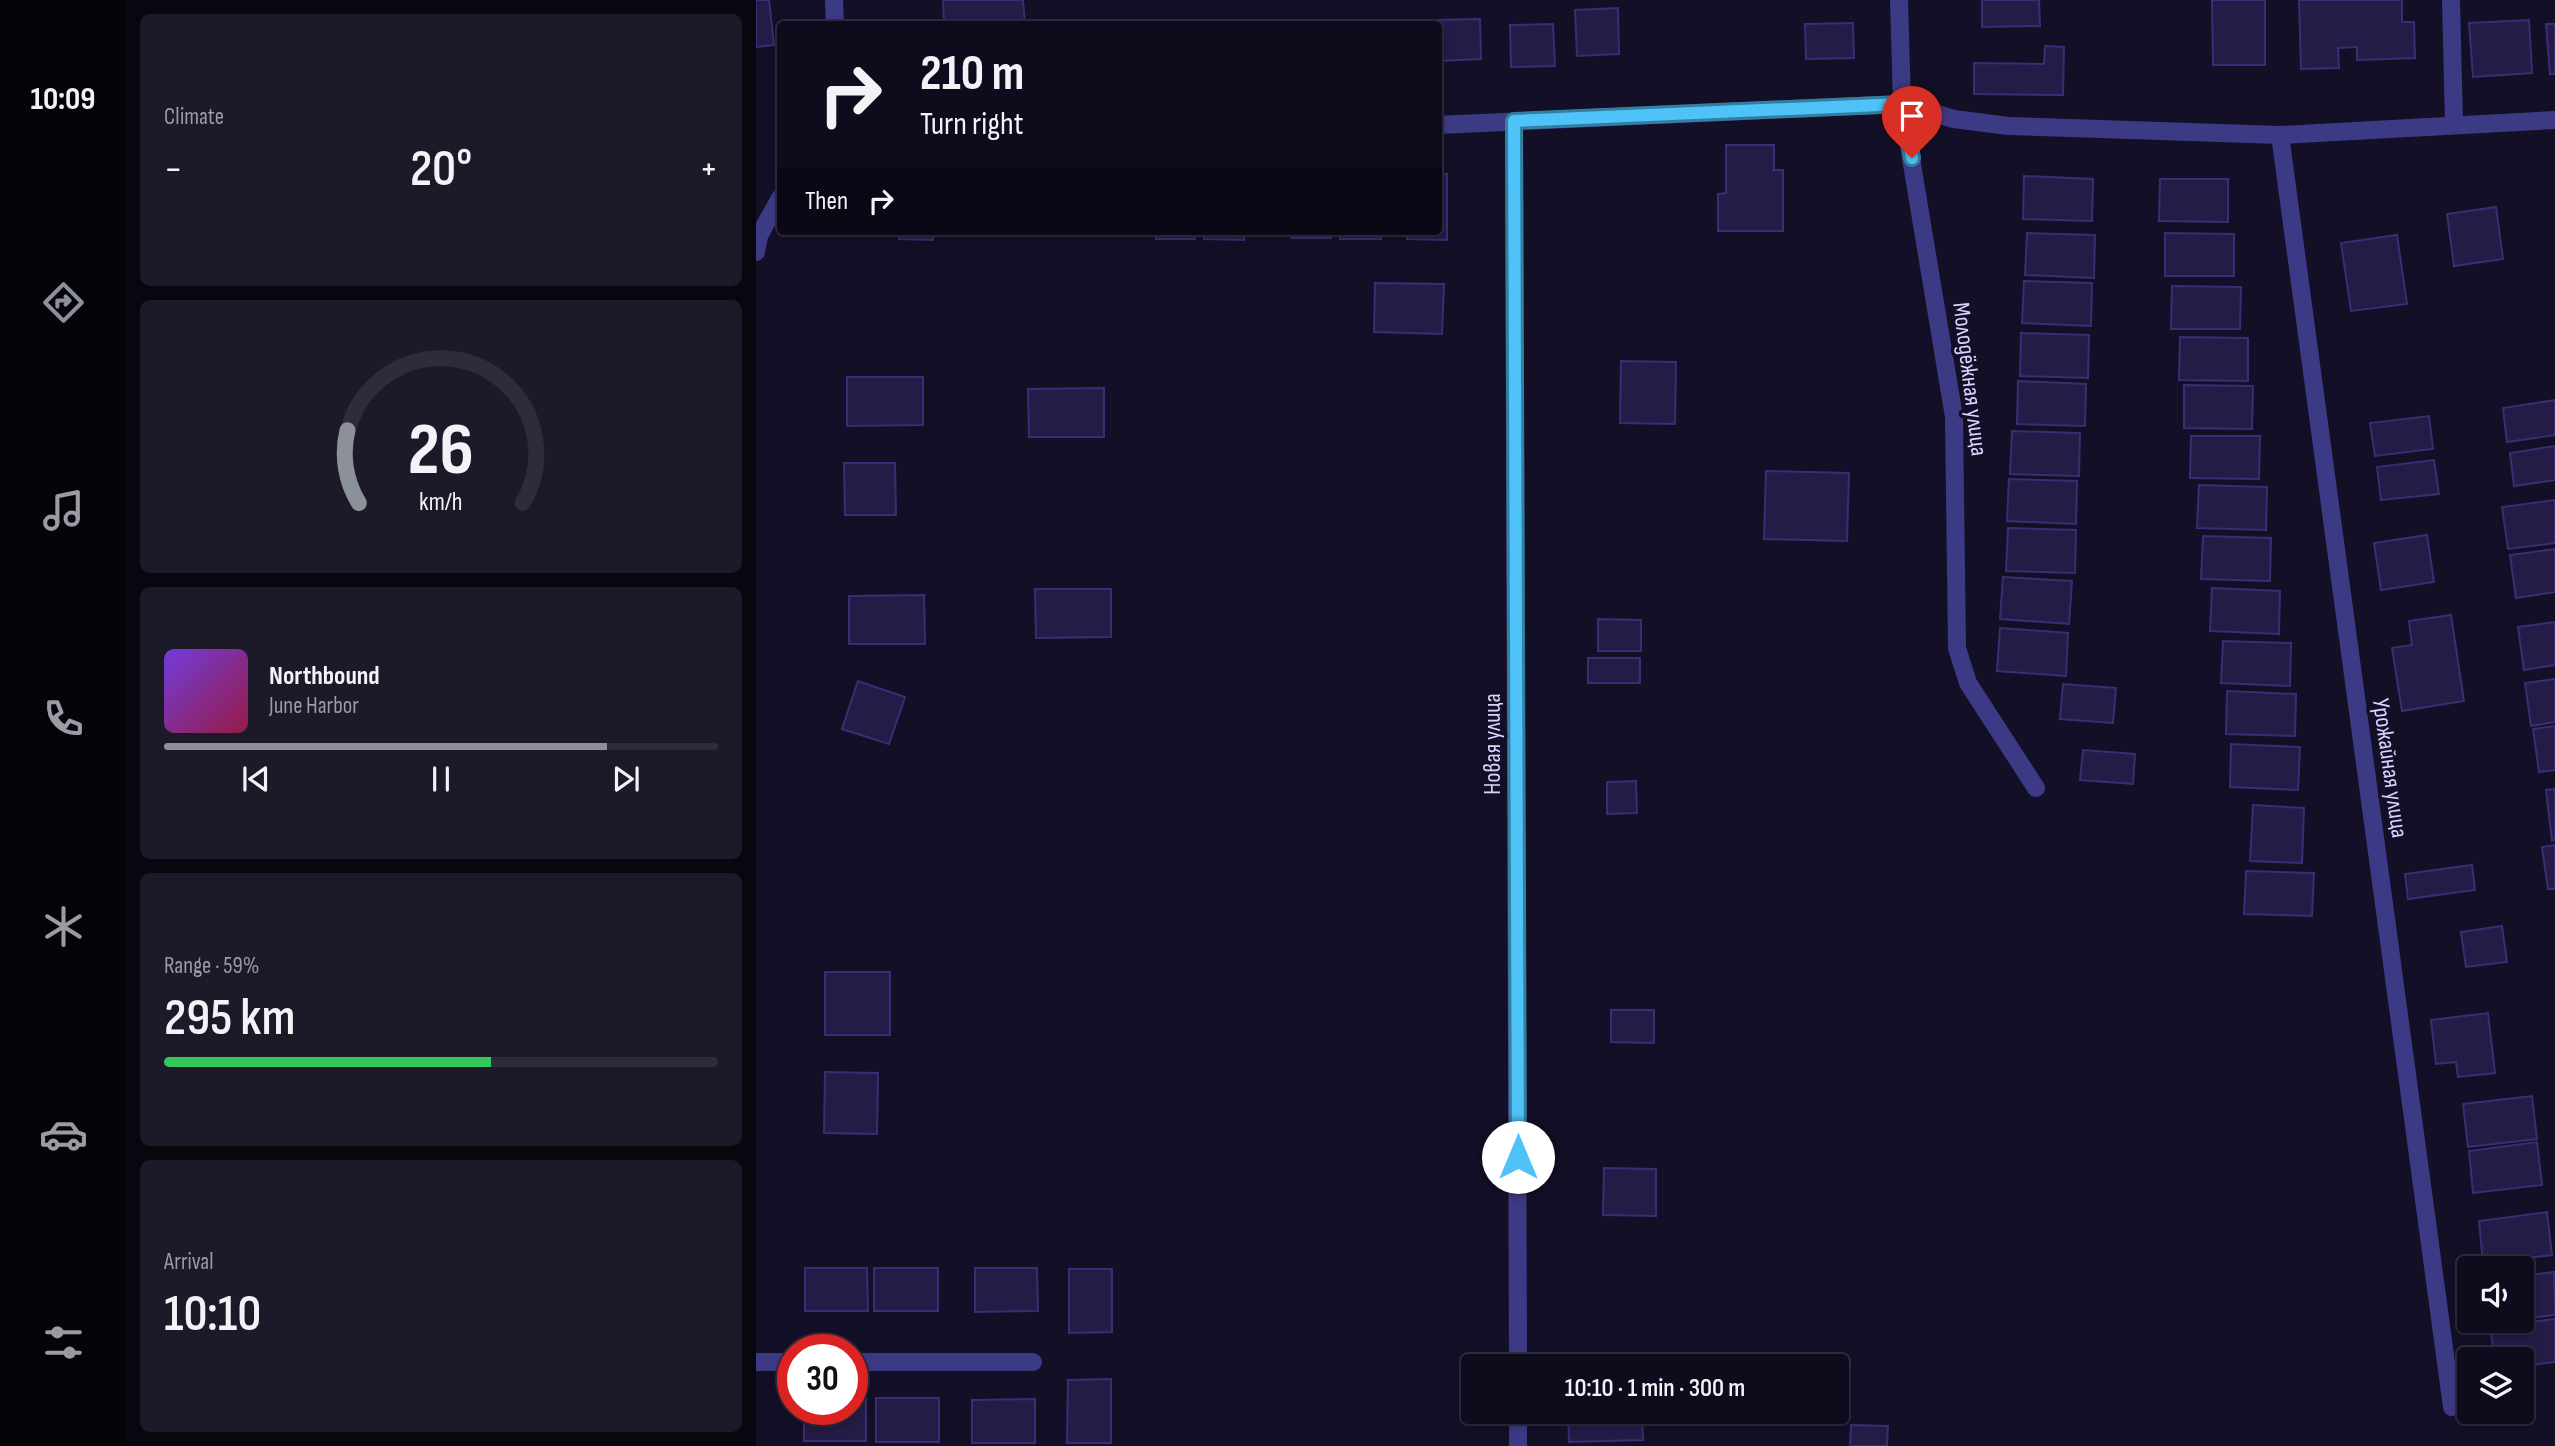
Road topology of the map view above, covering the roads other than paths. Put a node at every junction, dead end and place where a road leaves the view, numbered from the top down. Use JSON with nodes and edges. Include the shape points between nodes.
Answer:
{"nodes":[{"id":1,"x":834,"y":0,"type":"edge"},
{"id":2,"x":1899,"y":0,"type":"edge"},
{"id":3,"x":2451,"y":0,"type":"edge"},
{"id":4,"x":835,"y":21,"type":"edge"},
{"id":5,"x":1902,"y":104,"type":"junction"},
{"id":6,"x":2555,"y":120,"type":"edge"},
{"id":7,"x":1514,"y":121,"type":"junction"},
{"id":8,"x":2454,"y":124,"type":"junction"},
{"id":9,"x":1442,"y":125,"type":"edge"},
{"id":10,"x":2280,"y":135,"type":"junction"},
{"id":11,"x":777,"y":204,"type":"edge"},
{"id":12,"x":756,"y":252,"type":"edge"},
{"id":13,"x":2036,"y":788,"type":"dead end"},
{"id":14,"x":1518,"y":1354,"type":"edge"},
{"id":15,"x":756,"y":1362,"type":"edge"},
{"id":16,"x":777,"y":1362,"type":"edge"},
{"id":17,"x":868,"y":1362,"type":"edge"},
{"id":18,"x":1033,"y":1362,"type":"dead end"},
{"id":19,"x":2452,"y":1407,"type":"dead end"},
{"id":20,"x":1518,"y":1424,"type":"edge"},
{"id":21,"x":1518,"y":1446,"type":"edge"}],
"edges":[{"from":1,"to":4,"type":"street"},
{"from":2,"to":5,"type":"street","name":"Молодёжная улица"},
{"from":3,"to":8,"type":"street"},
{"from":5,"to":7,"type":"street"},
{"from":5,"to":10,"type":"street","via":[[1954,119],[2008,126]]},
{"from":5,"to":13,"type":"street","name":"Молодёжная улица","via":[[1954,417],[1957,648],[1968,683]]},
{"from":6,"to":8,"type":"street"},
{"from":7,"to":9,"type":"street"},
{"from":7,"to":14,"type":"street","name":"Новая улица"},
{"from":8,"to":10,"type":"street"},
{"from":10,"to":19,"type":"street","name":"Урожайная улица"},
{"from":11,"to":12,"type":"street"},
{"from":15,"to":16,"type":"street"},
{"from":17,"to":18,"type":"street"},
{"from":20,"to":21,"type":"street"}]}
